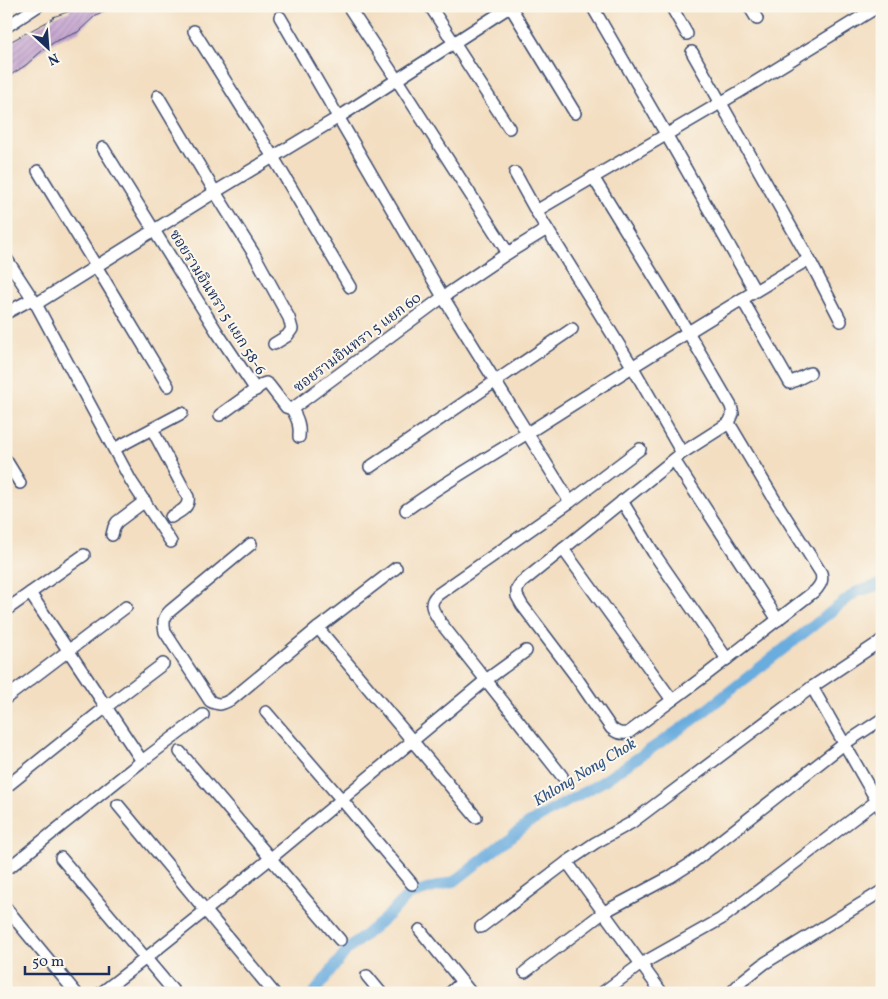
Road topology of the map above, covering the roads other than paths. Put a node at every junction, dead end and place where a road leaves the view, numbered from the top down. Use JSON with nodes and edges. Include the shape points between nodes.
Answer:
{"nodes":[{"id":1,"x":38,"y":6,"type":"edge"},
{"id":2,"x":348,"y":6,"type":"edge"},
{"id":3,"x":430,"y":6,"type":"edge"},
{"id":4,"x":510,"y":6,"type":"edge"},
{"id":5,"x":592,"y":6,"type":"edge"},
{"id":6,"x":671,"y":6,"type":"edge"},
{"id":7,"x":750,"y":6,"type":"edge"},
{"id":8,"x":879,"y":6,"type":"edge"},
{"id":9,"x":280,"y":18,"type":"dead end"},
{"id":10,"x":757,"y":19,"type":"dead end"},
{"id":11,"x":6,"y":27,"type":"edge"},
{"id":12,"x":194,"y":31,"type":"dead end"},
{"id":13,"x":687,"y":34,"type":"dead end"},
{"id":14,"x":454,"y":44,"type":"junction"},
{"id":15,"x":692,"y":52,"type":"dead end"},
{"id":16,"x":397,"y":80,"type":"junction"},
{"id":17,"x":158,"y":96,"type":"dead end"},
{"id":18,"x":721,"y":102,"type":"junction"},
{"id":19,"x":575,"y":113,"type":"dead end"},
{"id":20,"x":339,"y":117,"type":"junction"},
{"id":21,"x":509,"y":128,"type":"dead end"},
{"id":22,"x":666,"y":134,"type":"junction"},
{"id":23,"x":103,"y":148,"type":"dead end"},
{"id":24,"x":273,"y":157,"type":"junction"},
{"id":25,"x":38,"y":171,"type":"dead end"},
{"id":26,"x":515,"y":173,"type":"dead end"},
{"id":27,"x":593,"y":177,"type":"junction"},
{"id":28,"x":215,"y":192,"type":"junction"},
{"id":29,"x":536,"y":211,"type":"junction"},
{"id":30,"x":547,"y":229,"type":"junction"},
{"id":31,"x":155,"y":230,"type":"junction"},
{"id":32,"x":508,"y":253,"type":"junction"},
{"id":33,"x":6,"y":258,"type":"edge"},
{"id":34,"x":809,"y":259,"type":"junction"},
{"id":35,"x":96,"y":266,"type":"junction"},
{"id":36,"x":350,"y":287,"type":"dead end"},
{"id":37,"x":754,"y":291,"type":"junction"},
{"id":38,"x":443,"y":297,"type":"junction"},
{"id":39,"x":742,"y":299,"type":"junction"},
{"id":40,"x":34,"y":302,"type":"junction"},
{"id":41,"x":6,"y":313,"type":"edge"},
{"id":42,"x":841,"y":321,"type":"dead end"},
{"id":43,"x":572,"y":329,"type":"dead end"},
{"id":44,"x":688,"y":332,"type":"junction"},
{"id":45,"x":274,"y":344,"type":"dead end"},
{"id":46,"x":632,"y":366,"type":"junction"},
{"id":47,"x":810,"y":374,"type":"dead end"},
{"id":48,"x":494,"y":382,"type":"junction"},
{"id":49,"x":168,"y":386,"type":"dead end"},
{"id":50,"x":256,"y":390,"type":"junction"},
{"id":51,"x":292,"y":409,"type":"junction"},
{"id":52,"x":182,"y":413,"type":"dead end"},
{"id":53,"x":220,"y":414,"type":"dead end"},
{"id":54,"x":729,"y":423,"type":"junction"},
{"id":55,"x":152,"y":429,"type":"junction"},
{"id":56,"x":527,"y":433,"type":"junction"},
{"id":57,"x":299,"y":438,"type":"dead end"},
{"id":58,"x":114,"y":449,"type":"junction"},
{"id":59,"x":640,"y":449,"type":"dead end"},
{"id":60,"x":678,"y":456,"type":"junction"},
{"id":61,"x":6,"y":460,"type":"edge"},
{"id":62,"x":370,"y":467,"type":"dead end"},
{"id":63,"x":20,"y":483,"type":"dead end"},
{"id":64,"x":145,"y":501,"type":"junction"},
{"id":65,"x":622,"y":501,"type":"junction"},
{"id":66,"x":570,"y":502,"type":"junction"},
{"id":67,"x":406,"y":510,"type":"dead end"},
{"id":68,"x":171,"y":517,"type":"dead end"},
{"id":69,"x":112,"y":535,"type":"dead end"},
{"id":70,"x":171,"y":542,"type":"dead end"},
{"id":71,"x":251,"y":544,"type":"dead end"},
{"id":72,"x":562,"y":549,"type":"junction"},
{"id":73,"x":84,"y":555,"type":"dead end"},
{"id":74,"x":396,"y":568,"type":"dead end"},
{"id":75,"x":30,"y":594,"type":"junction"},
{"id":76,"x":126,"y":607,"type":"dead end"},
{"id":77,"x":6,"y":610,"type":"edge"},
{"id":78,"x":778,"y":620,"type":"junction"},
{"id":79,"x":318,"y":628,"type":"junction"},
{"id":80,"x":880,"y":641,"type":"dead end"},
{"id":81,"x":68,"y":651,"type":"junction"},
{"id":82,"x":526,"y":651,"type":"dead end"},
{"id":83,"x":726,"y":659,"type":"junction"},
{"id":84,"x":163,"y":664,"type":"dead end"},
{"id":85,"x":486,"y":680,"type":"junction"},
{"id":86,"x":812,"y":687,"type":"junction"},
{"id":87,"x":6,"y":698,"type":"edge"},
{"id":88,"x":672,"y":700,"type":"junction"},
{"id":89,"x":106,"y":707,"type":"junction"},
{"id":90,"x":266,"y":712,"type":"dead end"},
{"id":91,"x":203,"y":715,"type":"dead end"},
{"id":92,"x":882,"y":719,"type":"edge"},
{"id":93,"x":413,"y":741,"type":"junction"},
{"id":94,"x":844,"y":744,"type":"junction"},
{"id":95,"x":180,"y":752,"type":"dead end"},
{"id":96,"x":142,"y":761,"type":"junction"},
{"id":97,"x":562,"y":776,"type":"dead end"},
{"id":98,"x":6,"y":786,"type":"edge"},
{"id":99,"x":342,"y":800,"type":"junction"},
{"id":100,"x":880,"y":802,"type":"edge"},
{"id":101,"x":118,"y":805,"type":"dead end"},
{"id":102,"x":476,"y":817,"type":"dead end"},
{"id":103,"x":61,"y":858,"type":"dead end"},
{"id":104,"x":271,"y":858,"type":"junction"},
{"id":105,"x":6,"y":860,"type":"edge"},
{"id":106,"x":567,"y":862,"type":"junction"},
{"id":107,"x":412,"y":884,"type":"dead end"},
{"id":108,"x":882,"y":891,"type":"edge"},
{"id":109,"x":6,"y":908,"type":"edge"},
{"id":110,"x":206,"y":910,"type":"junction"},
{"id":111,"x":604,"y":912,"type":"junction"},
{"id":112,"x":481,"y":927,"type":"dead end"},
{"id":113,"x":420,"y":930,"type":"dead end"},
{"id":114,"x":340,"y":940,"type":"dead end"},
{"id":115,"x":146,"y":958,"type":"junction"},
{"id":116,"x":641,"y":964,"type":"junction"},
{"id":117,"x":525,"y":972,"type":"dead end"},
{"id":118,"x":367,"y":976,"type":"dead end"},
{"id":119,"x":462,"y":982,"type":"junction"},
{"id":120,"x":76,"y":993,"type":"edge"},
{"id":121,"x":101,"y":993,"type":"edge"},
{"id":122,"x":175,"y":993,"type":"edge"},
{"id":123,"x":274,"y":993,"type":"edge"},
{"id":124,"x":381,"y":993,"type":"edge"},
{"id":125,"x":450,"y":993,"type":"edge"},
{"id":126,"x":471,"y":993,"type":"edge"},
{"id":127,"x":602,"y":993,"type":"edge"},
{"id":128,"x":662,"y":993,"type":"edge"},
{"id":129,"x":731,"y":993,"type":"edge"}],
"edges":[{"from":1,"to":11,"type":"street"},
{"from":2,"to":16,"type":"street"},
{"from":3,"to":14,"type":"street"},
{"from":4,"to":14,"type":"street"},
{"from":4,"to":19,"type":"street"},
{"from":5,"to":22,"type":"street"},
{"from":6,"to":13,"type":"street"},
{"from":7,"to":10,"type":"street"},
{"from":8,"to":18,"type":"street"},
{"from":9,"to":20,"type":"street"},
{"from":12,"to":24,"type":"street"},
{"from":14,"to":16,"type":"street"},
{"from":14,"to":21,"type":"street"},
{"from":15,"to":18,"type":"street"},
{"from":16,"to":20,"type":"street"},
{"from":16,"to":32,"type":"street"},
{"from":17,"to":28,"type":"street"},
{"from":18,"to":22,"type":"street"},
{"from":18,"to":34,"type":"street"},
{"from":20,"to":24,"type":"street"},
{"from":20,"to":38,"type":"street"},
{"from":22,"to":27,"type":"street"},
{"from":22,"to":37,"type":"street"},
{"from":23,"to":31,"type":"street","name":"ซอยรามอินทรา 5 แยก 58-6"},
{"from":24,"to":28,"type":"street"},
{"from":24,"to":36,"type":"street"},
{"from":25,"to":35,"type":"street"},
{"from":26,"to":29,"type":"street"},
{"from":27,"to":29,"type":"street"},
{"from":27,"to":44,"type":"street"},
{"from":28,"to":31,"type":"street"},
{"from":28,"to":45,"type":"street","via":[[289,318],[292,328],[287,336]]},
{"from":29,"to":30,"type":"street"},
{"from":30,"to":32,"type":"street","name":"ซอยรามอินทรา 5 แยก 60"},
{"from":30,"to":46,"type":"street"},
{"from":31,"to":35,"type":"street"},
{"from":31,"to":50,"type":"street","name":"ซอยรามอินทรา 5 แยก 58-6"},
{"from":32,"to":38,"type":"street","name":"ซอยรามอินทรา 5 แยก 60"},
{"from":33,"to":40,"type":"street"},
{"from":34,"to":37,"type":"street"},
{"from":34,"to":42,"type":"street"},
{"from":35,"to":40,"type":"street"},
{"from":35,"to":49,"type":"street"},
{"from":37,"to":39,"type":"street"},
{"from":38,"to":48,"type":"street"},
{"from":38,"to":51,"type":"street","name":"ซอยรามอินทรา 5 แยก 60"},
{"from":39,"to":44,"type":"street"},
{"from":39,"to":47,"type":"street","via":[[790,383]]},
{"from":40,"to":41,"type":"street"},
{"from":40,"to":58,"type":"street"},
{"from":43,"to":48,"type":"street"},
{"from":44,"to":46,"type":"street"},
{"from":44,"to":54,"type":"street","via":[[731,406],[733,414]]},
{"from":46,"to":56,"type":"street"},
{"from":46,"to":60,"type":"street"},
{"from":48,"to":56,"type":"street"},
{"from":48,"to":62,"type":"street"},
{"from":50,"to":51,"type":"street","name":"ซอยรามอินทรา 5 แยก 60","via":[[263,384],[269,385],[286,407]]},
{"from":50,"to":53,"type":"street"},
{"from":51,"to":57,"type":"street","via":[[300,427]]},
{"from":52,"to":55,"type":"street"},
{"from":54,"to":60,"type":"street"},
{"from":54,"to":78,"type":"street","via":[[821,573],[821,583],[816,590]]},
{"from":55,"to":58,"type":"street"},
{"from":55,"to":68,"type":"street","via":[[188,497],[186,507]]},
{"from":56,"to":66,"type":"street"},
{"from":56,"to":67,"type":"street"},
{"from":58,"to":64,"type":"street"},
{"from":59,"to":66,"type":"street"},
{"from":60,"to":65,"type":"street"},
{"from":60,"to":78,"type":"street"},
{"from":61,"to":63,"type":"street"},
{"from":64,"to":69,"type":"street","via":[[117,522]]},
{"from":64,"to":70,"type":"street"},
{"from":65,"to":72,"type":"street"},
{"from":65,"to":83,"type":"street"},
{"from":66,"to":85,"type":"street","via":[[433,599],[433,611],[440,622]]},
{"from":71,"to":79,"type":"street","via":[[164,617],[165,632],[210,701],[221,704],[232,699]]},
{"from":72,"to":88,"type":"street"},
{"from":72,"to":88,"type":"street","via":[[521,583],[517,596],[611,728],[620,734],[628,733]]},
{"from":73,"to":75,"type":"street"},
{"from":74,"to":79,"type":"street"},
{"from":75,"to":77,"type":"street"},
{"from":75,"to":81,"type":"street"},
{"from":76,"to":81,"type":"street"},
{"from":78,"to":83,"type":"street"},
{"from":79,"to":93,"type":"street"},
{"from":80,"to":86,"type":"street"},
{"from":81,"to":87,"type":"street"},
{"from":81,"to":89,"type":"street"},
{"from":82,"to":85,"type":"street"},
{"from":83,"to":88,"type":"street"},
{"from":84,"to":89,"type":"street"},
{"from":85,"to":93,"type":"street"},
{"from":85,"to":97,"type":"street"},
{"from":86,"to":94,"type":"street"},
{"from":86,"to":106,"type":"street","via":[[631,823]]},
{"from":89,"to":96,"type":"street"},
{"from":89,"to":98,"type":"street"},
{"from":90,"to":99,"type":"street"},
{"from":91,"to":96,"type":"street"},
{"from":92,"to":94,"type":"street"},
{"from":93,"to":99,"type":"street"},
{"from":93,"to":102,"type":"street"},
{"from":94,"to":100,"type":"street"},
{"from":94,"to":111,"type":"street","via":[[692,863]]},
{"from":95,"to":104,"type":"street"},
{"from":96,"to":105,"type":"street","via":[[11,866]]},
{"from":99,"to":104,"type":"street"},
{"from":99,"to":107,"type":"street"},
{"from":100,"to":116,"type":"street","via":[[721,919]]},
{"from":101,"to":110,"type":"street"},
{"from":103,"to":115,"type":"street"},
{"from":104,"to":110,"type":"street"},
{"from":104,"to":114,"type":"street"},
{"from":106,"to":111,"type":"street"},
{"from":106,"to":112,"type":"street"},
{"from":108,"to":129,"type":"street","via":[[765,963]]},
{"from":109,"to":120,"type":"street"},
{"from":110,"to":115,"type":"street"},
{"from":110,"to":123,"type":"street"},
{"from":111,"to":116,"type":"street"},
{"from":111,"to":117,"type":"street"},
{"from":113,"to":119,"type":"street"},
{"from":115,"to":121,"type":"street"},
{"from":115,"to":122,"type":"street"},
{"from":116,"to":127,"type":"street"},
{"from":116,"to":128,"type":"street"},
{"from":118,"to":124,"type":"street"},
{"from":119,"to":125,"type":"street"},
{"from":119,"to":126,"type":"street"}]}
